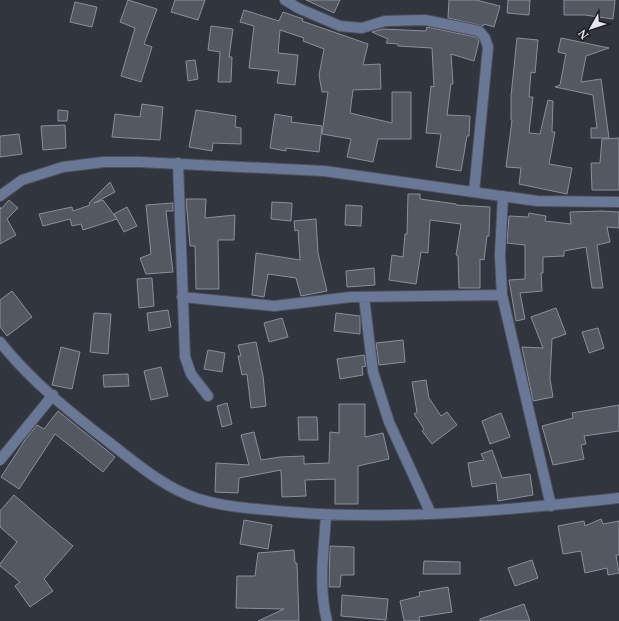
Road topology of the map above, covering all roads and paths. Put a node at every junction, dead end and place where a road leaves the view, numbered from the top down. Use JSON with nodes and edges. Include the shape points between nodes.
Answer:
{"nodes":[{"id":1,"x":285,"y":0,"type":"edge"},
{"id":2,"x":178,"y":163,"type":"junction"},
{"id":3,"x":474,"y":192,"type":"junction"},
{"id":4,"x":0,"y":196,"type":"edge"},
{"id":5,"x":503,"y":196,"type":"junction"},
{"id":6,"x":619,"y":202,"type":"edge"},
{"id":7,"x":502,"y":295,"type":"junction"},
{"id":8,"x":182,"y":297,"type":"junction"},
{"id":9,"x":364,"y":297,"type":"junction"},
{"id":10,"x":0,"y":342,"type":"edge"},
{"id":11,"x":53,"y":395,"type":"junction"},
{"id":12,"x":208,"y":396,"type":"dead end"},
{"id":13,"x":0,"y":460,"type":"edge"},
{"id":14,"x":619,"y":498,"type":"edge"},
{"id":15,"x":551,"y":506,"type":"junction"},
{"id":16,"x":431,"y":514,"type":"junction"},
{"id":17,"x":326,"y":515,"type":"junction"},
{"id":18,"x":327,"y":621,"type":"edge"}],
"edges":[{"from":1,"to":3,"type":"street","via":[[340,26],[362,28],[385,21],[425,20],[479,32],[485,38],[488,47]]},
{"from":2,"to":3,"type":"street","via":[[324,170]]},
{"from":2,"to":4,"type":"street","via":[[104,162],[63,167],[22,180]]},
{"from":2,"to":8,"type":"street"},
{"from":3,"to":5,"type":"street"},
{"from":5,"to":6,"type":"street","via":[[537,201]]},
{"from":5,"to":7,"type":"street","via":[[500,255]]},
{"from":7,"to":9,"type":"street"},
{"from":7,"to":15,"type":"street"},
{"from":8,"to":9,"type":"street","via":[[274,306]]},
{"from":8,"to":12,"type":"street","via":[[185,357],[191,374]]},
{"from":9,"to":16,"type":"street","via":[[373,372],[388,422]]},
{"from":10,"to":11,"type":"street","via":[[14,360]]},
{"from":11,"to":13,"type":"street"},
{"from":11,"to":17,"type":"street","via":[[132,460],[164,482],[198,499],[238,507]]},
{"from":14,"to":15,"type":"street"},
{"from":15,"to":16,"type":"street"},
{"from":16,"to":17,"type":"street"},
{"from":17,"to":18,"type":"street","via":[[323,607]]}]}
